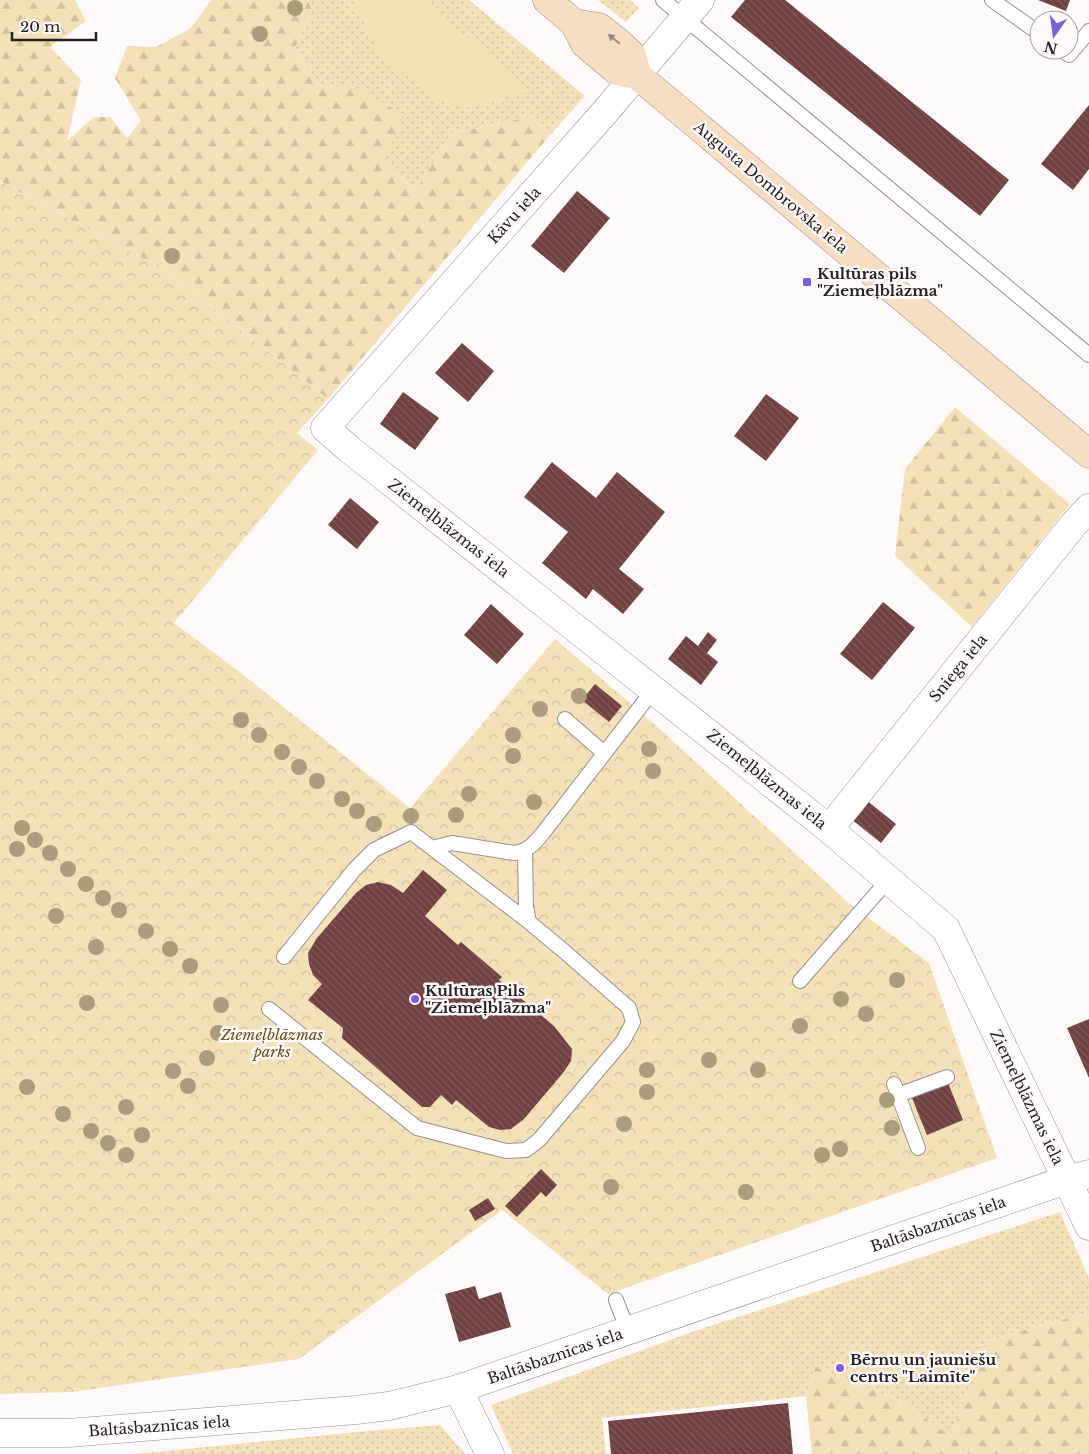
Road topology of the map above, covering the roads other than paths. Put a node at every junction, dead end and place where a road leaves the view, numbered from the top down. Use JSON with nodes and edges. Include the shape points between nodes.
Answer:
{"nodes":[{"id":1,"x":547,"y":0,"type":"edge"},
{"id":2,"x":663,"y":0,"type":"edge"},
{"id":3,"x":992,"y":0,"type":"edge"},
{"id":4,"x":693,"y":9,"type":"edge"},
{"id":5,"x":1029,"y":27,"type":"edge"},
{"id":6,"x":1089,"y":31,"type":"edge"},
{"id":7,"x":1079,"y":43,"type":"edge"},
{"id":8,"x":637,"y":75,"type":"junction"},
{"id":9,"x":1089,"y":355,"type":"edge"},
{"id":10,"x":326,"y":428,"type":"joint"},
{"id":11,"x":1089,"y":454,"type":"edge"},
{"id":12,"x":1089,"y":508,"type":"edge"},
{"id":13,"x":654,"y":689,"type":"junction"},
{"id":14,"x":564,"y":719,"type":"dead end"},
{"id":15,"x":604,"y":753,"type":"junction"},
{"id":16,"x":829,"y":829,"type":"junction"},
{"id":17,"x":432,"y":848,"type":"junction"},
{"id":18,"x":525,"y":852,"type":"junction"},
{"id":19,"x":889,"y":879,"type":"junction"},
{"id":20,"x":529,"y":922,"type":"junction"},
{"id":21,"x":284,"y":957,"type":"dead end"},
{"id":22,"x":800,"y":981,"type":"dead end"},
{"id":23,"x":269,"y":1009,"type":"dead end"},
{"id":24,"x":947,"y":1077,"type":"dead end"},
{"id":25,"x":918,"y":1148,"type":"dead end"},
{"id":26,"x":1078,"y":1177,"type":"edge"},
{"id":27,"x":1089,"y":1226,"type":"edge"},
{"id":28,"x":616,"y":1300,"type":"dead end"},
{"id":29,"x":628,"y":1331,"type":"junction"},
{"id":30,"x":458,"y":1389,"type":"junction"},
{"id":31,"x":0,"y":1433,"type":"edge"},
{"id":32,"x":490,"y":1454,"type":"edge"}],
"edges":[{"from":1,"to":8,"type":"main road","via":[[574,23],[599,27],[618,42],[632,55]]},
{"from":2,"to":4,"type":"lane"},
{"from":3,"to":5,"type":"lane"},
{"from":4,"to":8,"type":"street","name":"Kāvu iela"},
{"from":4,"to":9,"type":"lane"},
{"from":6,"to":7,"type":"lane"},
{"from":8,"to":10,"type":"street","name":"Kāvu iela"},
{"from":8,"to":11,"type":"main road","name":"Augusta Dombrovska iela"},
{"from":10,"to":13,"type":"street","name":"Ziemeļblāzmas iela"},
{"from":12,"to":16,"type":"street","name":"Sniega iela","via":[[871,791]]},
{"from":13,"to":15,"type":"lane"},
{"from":13,"to":16,"type":"street","name":"Ziemeļblāzmas iela"},
{"from":14,"to":15,"type":"lane"},
{"from":15,"to":18,"type":"lane"},
{"from":16,"to":19,"type":"street","name":"Ziemeļblāzmas iela"},
{"from":17,"to":18,"type":"lane","via":[[452,843]]},
{"from":17,"to":20,"type":"lane"},
{"from":17,"to":21,"type":"lane","via":[[410,832],[374,850]]},
{"from":18,"to":20,"type":"lane"},
{"from":19,"to":22,"type":"lane"},
{"from":19,"to":26,"type":"street","name":"Ziemeļblāzmas iela","via":[[946,929]]},
{"from":20,"to":23,"type":"lane","via":[[629,1008],[633,1022],[623,1041],[539,1140],[526,1150],[506,1151],[417,1128]]},
{"from":24,"to":25,"type":"lane","via":[[896,1090]]},
{"from":26,"to":27,"type":"street","name":"Ziemeļblāzmas iela"},
{"from":26,"to":29,"type":"street","name":"Baltāsbaznīcas iela"},
{"from":28,"to":29,"type":"lane"},
{"from":29,"to":30,"type":"street","name":"Baltāsbaznīcas iela"},
{"from":30,"to":31,"type":"street","name":"Baltāsbaznīcas iela","via":[[389,1406],[356,1410],[68,1433]]},
{"from":30,"to":32,"type":"street"}]}
